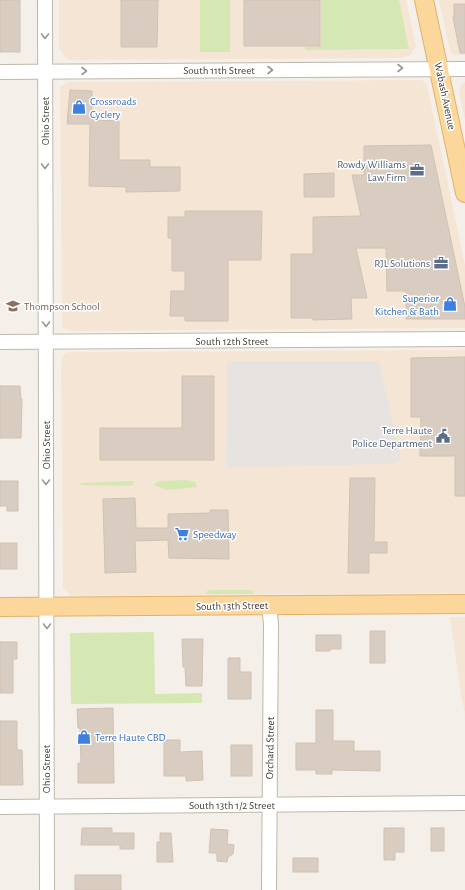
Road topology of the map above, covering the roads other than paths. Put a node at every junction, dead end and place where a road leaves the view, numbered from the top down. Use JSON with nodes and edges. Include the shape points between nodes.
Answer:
{"nodes":[{"id":1,"x":44,"y":0,"type":"edge"},
{"id":2,"x":424,"y":0,"type":"edge"},
{"id":3,"x":439,"y":68,"type":"junction"},
{"id":4,"x":465,"y":69,"type":"edge"},
{"id":5,"x":45,"y":71,"type":"junction"},
{"id":6,"x":0,"y":72,"type":"edge"},
{"id":7,"x":465,"y":193,"type":"edge"},
{"id":8,"x":465,"y":339,"type":"edge"},
{"id":9,"x":0,"y":342,"type":"edge"},
{"id":10,"x":46,"y":343,"type":"junction"},
{"id":11,"x":465,"y":604,"type":"edge"},
{"id":12,"x":269,"y":606,"type":"junction"},
{"id":13,"x":0,"y":608,"type":"edge"},
{"id":14,"x":47,"y":608,"type":"junction"},
{"id":15,"x":465,"y":803,"type":"edge"},
{"id":16,"x":46,"y":805,"type":"junction"},
{"id":17,"x":269,"y":805,"type":"junction"},
{"id":18,"x":0,"y":807,"type":"edge"},
{"id":19,"x":47,"y":890,"type":"edge"},
{"id":20,"x":269,"y":890,"type":"edge"}],
"edges":[{"from":1,"to":5,"type":"street","name":"Ohio Street","one_way":true},
{"from":2,"to":3,"type":"main road","name":"Wabash Avenue"},
{"from":3,"to":4,"type":"street","name":"South 11th Street"},
{"from":5,"to":3,"type":"street","name":"South 11th Street","one_way":true},
{"from":3,"to":7,"type":"main road","name":"Wabash Avenue"},
{"from":5,"to":6,"type":"street","name":"South 11th Street"},
{"from":5,"to":10,"type":"street","name":"Ohio Street","one_way":true},
{"from":8,"to":10,"type":"street","name":"South 12th Street"},
{"from":9,"to":10,"type":"street","name":"South 12th Street"},
{"from":10,"to":14,"type":"street","name":"Ohio Street","one_way":true},
{"from":11,"to":12,"type":"main road","name":"South 13th Street"},
{"from":12,"to":14,"type":"main road","name":"South 13th Street"},
{"from":12,"to":17,"type":"street","name":"Orchard Street"},
{"from":13,"to":14,"type":"main road","name":"South 13th Street"},
{"from":14,"to":16,"type":"street","name":"Ohio Street","one_way":true},
{"from":15,"to":17,"type":"street","name":"South 13th 1/2 Street"},
{"from":16,"to":17,"type":"street","name":"South 13th 1/2 Street"},
{"from":16,"to":18,"type":"street","name":"South 13th 1/2 Street"},
{"from":16,"to":19,"type":"street","name":"Ohio Street"},
{"from":17,"to":20,"type":"street","name":"Orchard Street"}]}
